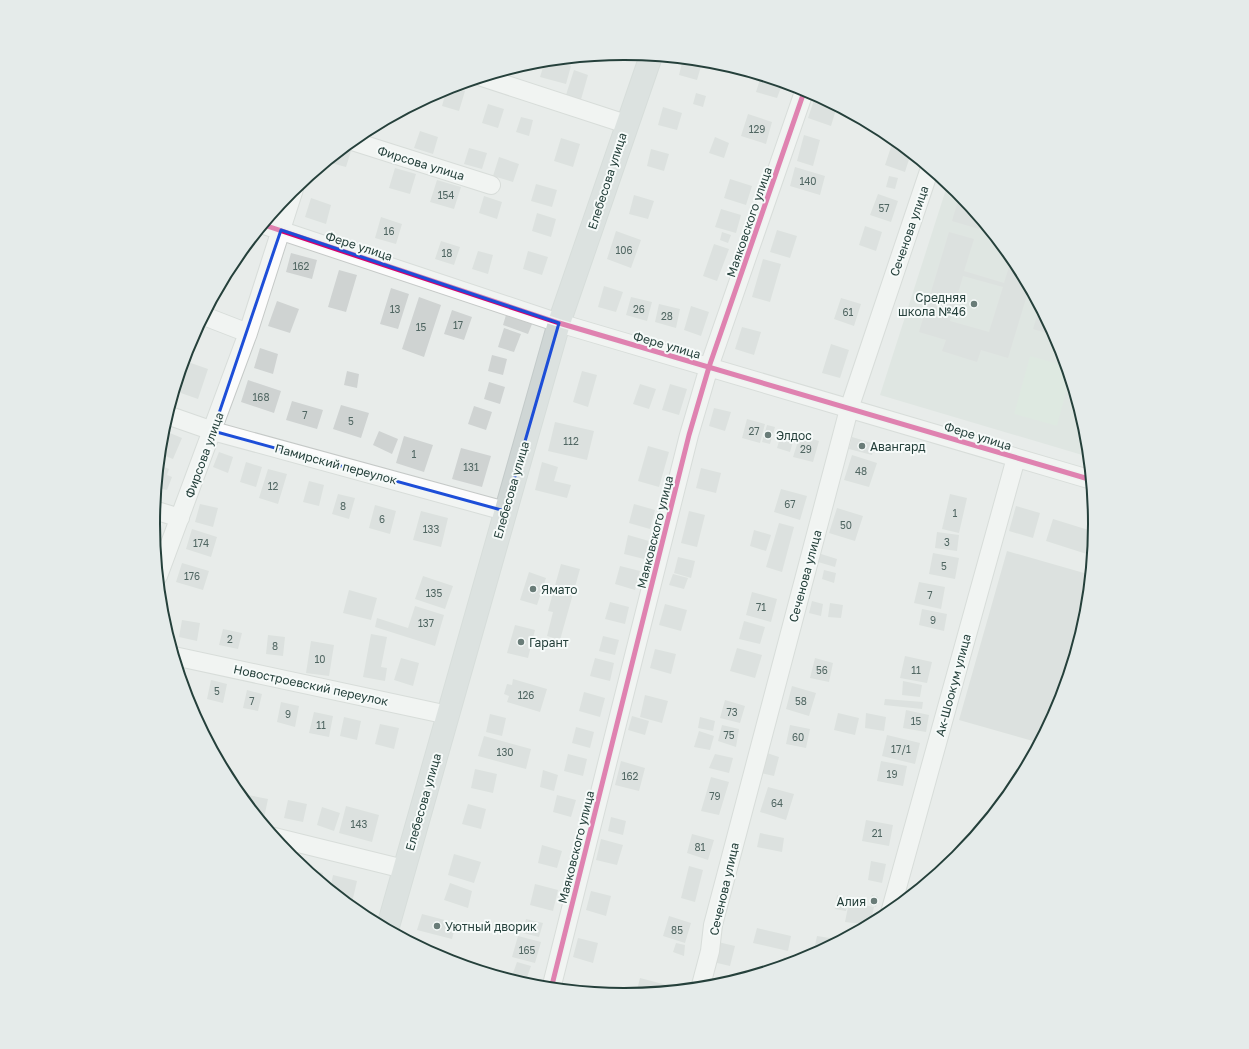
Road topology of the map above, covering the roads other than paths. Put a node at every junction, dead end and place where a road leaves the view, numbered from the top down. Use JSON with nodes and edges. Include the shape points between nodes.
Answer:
{"nodes":[{"id":1,"x":649,"y":61,"type":"edge"},
{"id":2,"x":491,"y":80,"type":"edge"},
{"id":3,"x":803,"y":95,"type":"edge"},
{"id":4,"x":626,"y":124,"type":"junction"},
{"id":5,"x":359,"y":143,"type":"edge"},
{"id":6,"x":928,"y":173,"type":"edge"},
{"id":7,"x":491,"y":185,"type":"dead end"},
{"id":8,"x":290,"y":203,"type":"edge"},
{"id":9,"x":269,"y":226,"type":"edge"},
{"id":10,"x":281,"y":230,"type":"junction"},
{"id":11,"x":209,"y":318,"type":"edge"},
{"id":12,"x":560,"y":323,"type":"junction"},
{"id":13,"x":248,"y":333,"type":"junction"},
{"id":14,"x":709,"y":367,"type":"junction"},
{"id":15,"x":849,"y":409,"type":"junction"},
{"id":16,"x":173,"y":417,"type":"edge"},
{"id":17,"x":214,"y":431,"type":"junction"},
{"id":18,"x":1016,"y":458,"type":"junction"},
{"id":19,"x":1086,"y":478,"type":"edge"},
{"id":20,"x":505,"y":511,"type":"junction"},
{"id":21,"x":160,"y":512,"type":"edge"},
{"id":22,"x":180,"y":518,"type":"junction"},
{"id":23,"x":162,"y":565,"type":"edge"},
{"id":24,"x":180,"y":657,"type":"edge"},
{"id":25,"x":448,"y":715,"type":"junction"},
{"id":26,"x":283,"y":839,"type":"edge"},
{"id":27,"x":404,"y":869,"type":"junction"},
{"id":28,"x":893,"y":904,"type":"edge"},
{"id":29,"x":388,"y":925,"type":"edge"},
{"id":30,"x":702,"y":982,"type":"edge"},
{"id":31,"x":552,"y":983,"type":"edge"}],
"edges":[{"from":1,"to":4,"type":"main road","name":"Елебесова улица"},
{"from":2,"to":4,"type":"street"},
{"from":3,"to":14,"type":"street","name":"Маяковского улица"},
{"from":4,"to":12,"type":"main road","name":"Елебесова улица"},
{"from":5,"to":7,"type":"street","name":"Фирсова улица"},
{"from":6,"to":15,"type":"street","name":"Сеченова улица"},
{"from":8,"to":10,"type":"street","name":"Фирсова улица"},
{"from":9,"to":10,"type":"street","name":"Фере улица"},
{"from":10,"to":12,"type":"street","name":"Фере улица"},
{"from":10,"to":13,"type":"street","name":"Фирсова улица"},
{"from":11,"to":13,"type":"street"},
{"from":12,"to":14,"type":"street","name":"Фере улица"},
{"from":12,"to":20,"type":"main road","name":"Елебесова улица"},
{"from":13,"to":17,"type":"street","name":"Фирсова улица"},
{"from":14,"to":15,"type":"street","name":"Фере улица"},
{"from":14,"to":31,"type":"street","name":"Маяковского улица"},
{"from":15,"to":18,"type":"street","name":"Фере улица"},
{"from":15,"to":30,"type":"street","name":"Сеченова улица","via":[[713,925],[710,951]]},
{"from":16,"to":17,"type":"street","name":"Памирский переулок"},
{"from":17,"to":20,"type":"street","name":"Памирский переулок"},
{"from":17,"to":22,"type":"street","name":"Фирсова улица"},
{"from":18,"to":19,"type":"street","name":"Фере улица"},
{"from":18,"to":28,"type":"street","name":"Ак-Шоокум улица"},
{"from":20,"to":25,"type":"main road","name":"Елебесова улица"},
{"from":21,"to":22,"type":"street"},
{"from":22,"to":23,"type":"street","name":"Фирсова улица"},
{"from":24,"to":25,"type":"street","name":"Новостроевский переулок"},
{"from":25,"to":27,"type":"main road","name":"Елебесова улица"},
{"from":26,"to":27,"type":"street"},
{"from":27,"to":29,"type":"main road","name":"Елебесова улица"}]}
